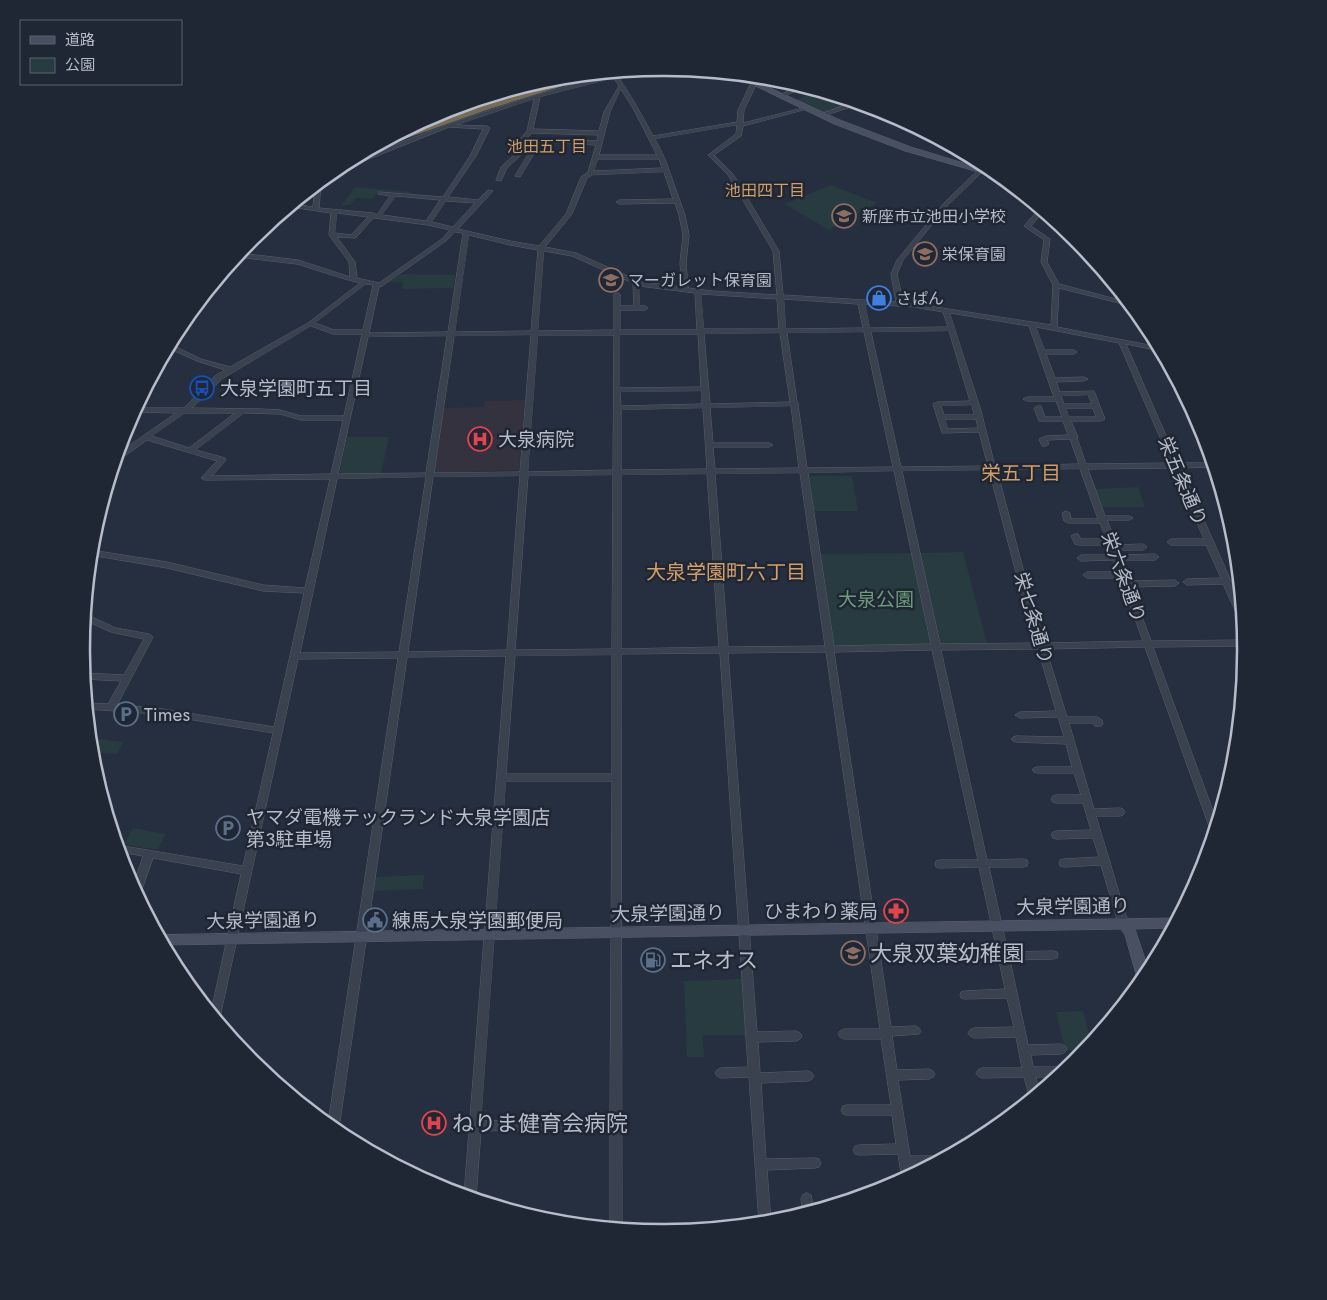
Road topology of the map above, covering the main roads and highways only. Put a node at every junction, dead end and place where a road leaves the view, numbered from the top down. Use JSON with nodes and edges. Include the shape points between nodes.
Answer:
{"nodes":[{"id":1,"x":553,"y":87,"type":"edge"},
{"id":2,"x":424,"y":129,"type":"edge"}],
"edges":[{"from":1,"to":2,"type":"highway"}]}
